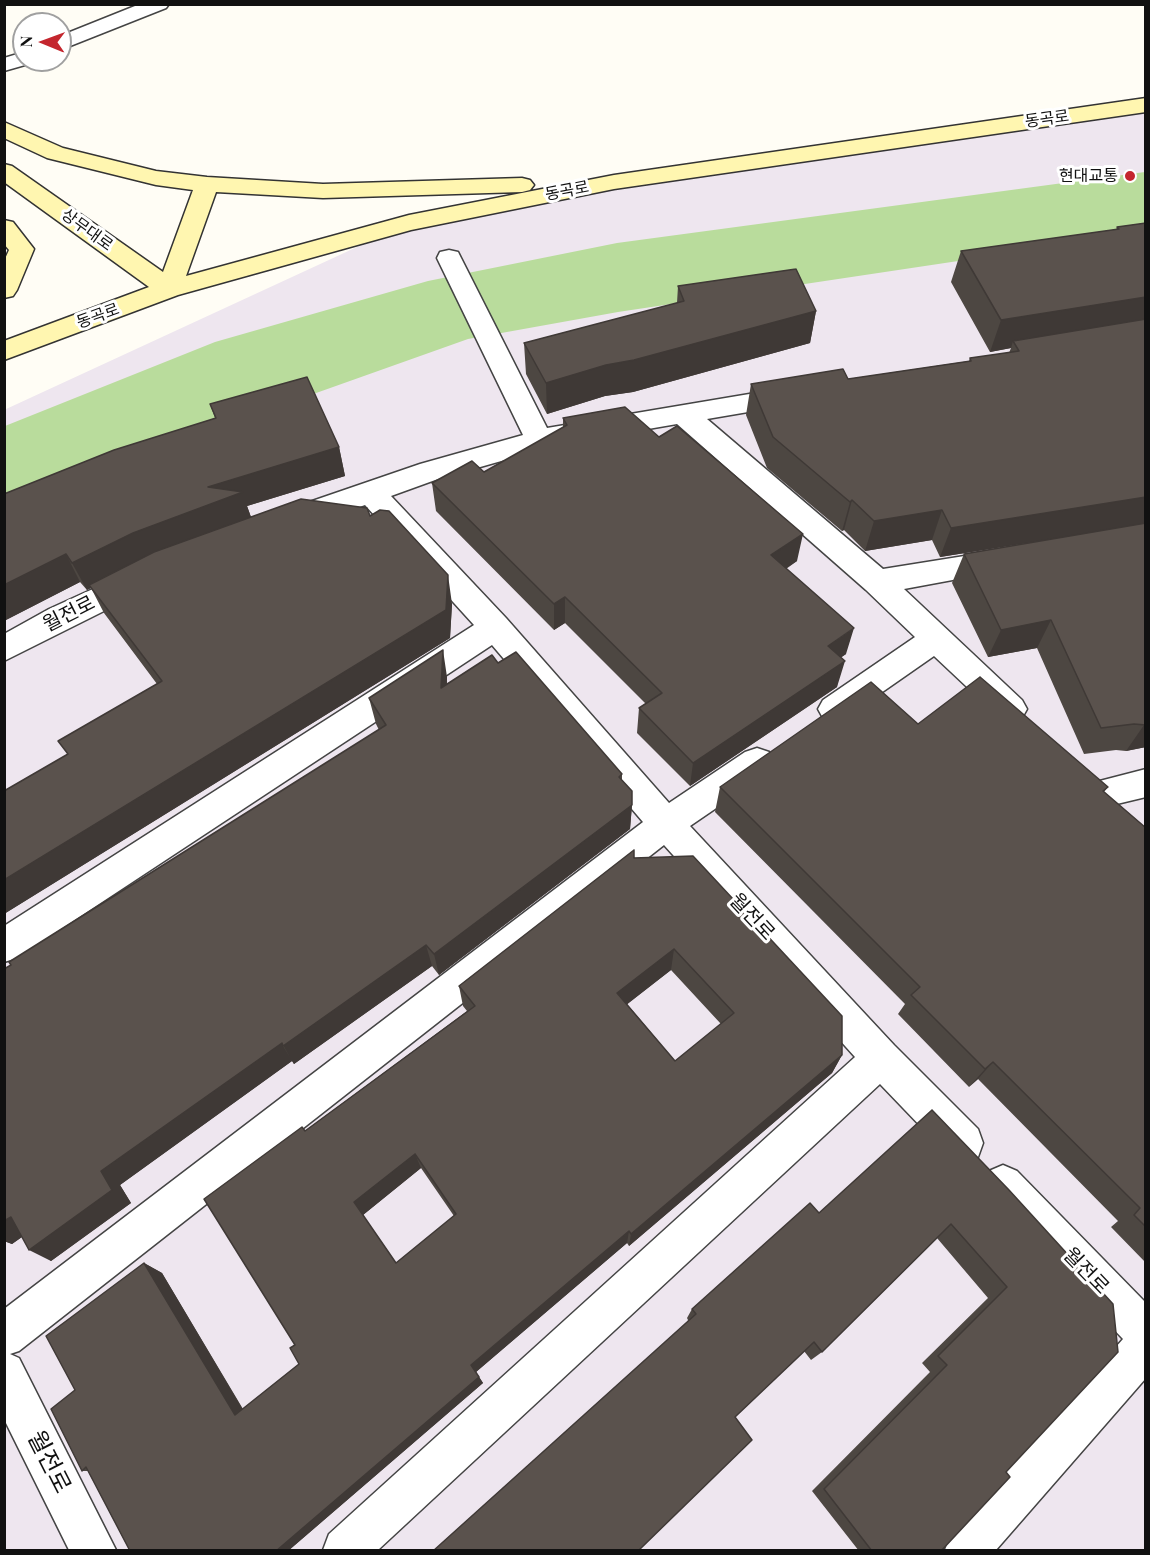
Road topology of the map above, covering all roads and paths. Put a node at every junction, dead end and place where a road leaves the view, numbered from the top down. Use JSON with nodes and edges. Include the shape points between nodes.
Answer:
{"nodes":[{"id":1,"x":159,"y":4,"type":"edge"},
{"id":2,"x":72,"y":39,"type":"edge"},
{"id":3,"x":1146,"y":105,"type":"edge"},
{"id":4,"x":4,"y":129,"type":"edge"},
{"id":5,"x":4,"y":171,"type":"edge"},
{"id":6,"x":614,"y":182,"type":"junction"},
{"id":7,"x":207,"y":183,"type":"junction"},
{"id":8,"x":4,"y":227,"type":"edge"},
{"id":9,"x":450,"y":258,"type":"dead end"},
{"id":10,"x":169,"y":289,"type":"junction"},
{"id":11,"x":4,"y":290,"type":"edge"},
{"id":12,"x":4,"y":351,"type":"edge"},
{"id":13,"x":821,"y":391,"type":"edge"},
{"id":14,"x":682,"y":414,"type":"junction"},
{"id":15,"x":540,"y":441,"type":"junction"},
{"id":16,"x":370,"y":492,"type":"junction"},
{"id":17,"x":265,"y":529,"type":"edge"},
{"id":18,"x":1029,"y":556,"type":"edge"},
{"id":19,"x":167,"y":567,"type":"edge"},
{"id":20,"x":877,"y":582,"type":"junction"},
{"id":21,"x":495,"y":627,"type":"junction"},
{"id":22,"x":936,"y":638,"type":"junction"},
{"id":23,"x":4,"y":649,"type":"edge"},
{"id":24,"x":811,"y":724,"type":"edge"},
{"id":25,"x":1031,"y":728,"type":"edge"},
{"id":26,"x":782,"y":744,"type":"edge"},
{"id":27,"x":1146,"y":783,"type":"edge"},
{"id":28,"x":1127,"y":816,"type":"edge"},
{"id":29,"x":666,"y":824,"type":"junction"},
{"id":30,"x":4,"y":946,"type":"edge"},
{"id":31,"x":881,"y":1058,"type":"junction"},
{"id":32,"x":1146,"y":1333,"type":"edge"},
{"id":33,"x":4,"y":1336,"type":"edge"},
{"id":34,"x":1146,"y":1345,"type":"edge"},
{"id":35,"x":4,"y":1373,"type":"edge"},
{"id":36,"x":93,"y":1551,"type":"edge"},
{"id":37,"x":345,"y":1551,"type":"edge"},
{"id":38,"x":967,"y":1551,"type":"edge"}],
"edges":[{"from":1,"to":2,"type":"street"},
{"from":3,"to":6,"type":"main road","name":"동곡로"},
{"from":4,"to":7,"type":"main road","via":[[55,153],[156,178]]},
{"from":5,"to":10,"type":"main road","name":"상무대로"},
{"from":6,"to":7,"type":"main road","via":[[323,191]]},
{"from":6,"to":10,"type":"main road","name":"동곡로","via":[[409,223]]},
{"from":7,"to":10,"type":"main road"},
{"from":8,"to":11,"type":"main road","via":[[22,249]]},
{"from":9,"to":15,"type":"street"},
{"from":10,"to":12,"type":"main road","name":"동곡로"},
{"from":13,"to":14,"type":"street"},
{"from":14,"to":15,"type":"street"},
{"from":14,"to":20,"type":"street"},
{"from":15,"to":16,"type":"street"},
{"from":16,"to":17,"type":"street"},
{"from":16,"to":21,"type":"street","name":"월전로"},
{"from":18,"to":20,"type":"street"},
{"from":19,"to":23,"type":"street","name":"월전로"},
{"from":20,"to":22,"type":"street"},
{"from":21,"to":29,"type":"street","name":"월전로"},
{"from":21,"to":30,"type":"street"},
{"from":22,"to":24,"type":"street"},
{"from":22,"to":25,"type":"street"},
{"from":26,"to":29,"type":"street"},
{"from":27,"to":28,"type":"street","via":[[1091,785]]},
{"from":29,"to":31,"type":"street","name":"월전로"},
{"from":29,"to":33,"type":"street"},
{"from":31,"to":32,"type":"street","name":"월전로"},
{"from":31,"to":37,"type":"street"},
{"from":34,"to":38,"type":"street"},
{"from":35,"to":36,"type":"street","name":"월전로"}]}
